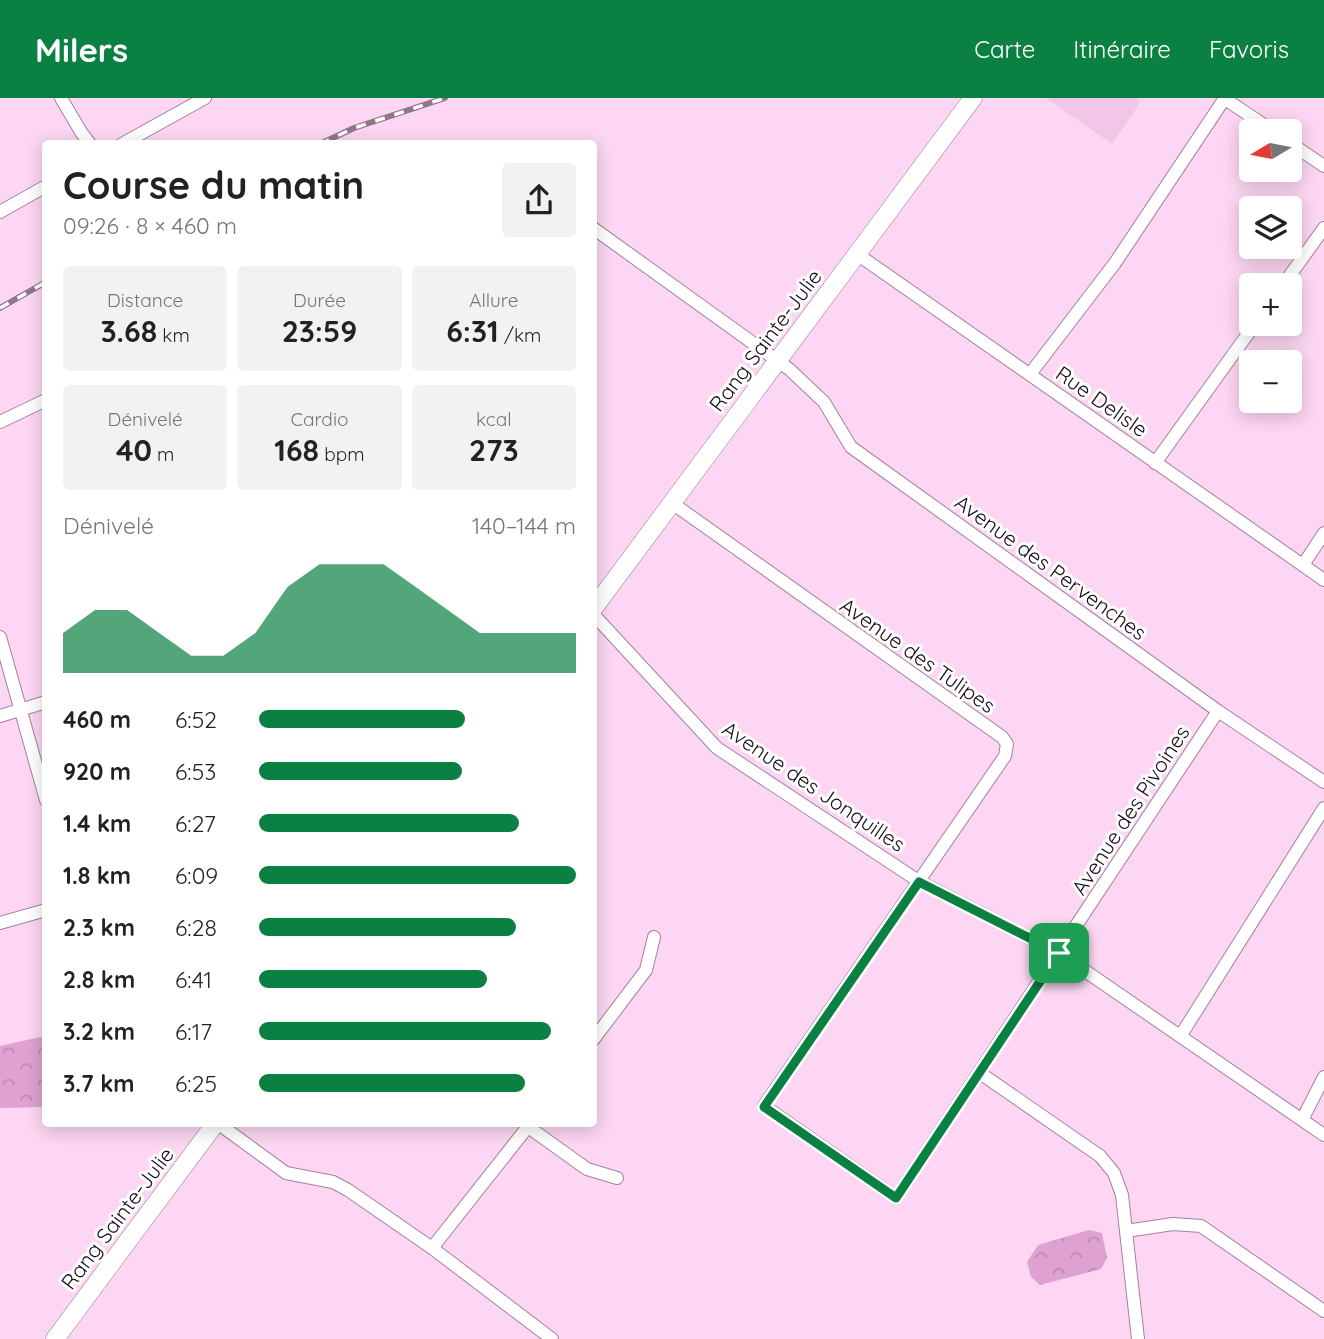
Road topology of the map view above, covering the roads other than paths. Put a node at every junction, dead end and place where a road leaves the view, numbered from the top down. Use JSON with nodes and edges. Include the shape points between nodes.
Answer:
{"nodes":[{"id":1,"x":61,"y":98,"type":"edge"},
{"id":2,"x":205,"y":98,"type":"edge"},
{"id":3,"x":973,"y":98,"type":"edge"},
{"id":4,"x":1225,"y":99,"type":"edge"},
{"id":5,"x":1255,"y":119,"type":"edge"},
{"id":6,"x":87,"y":140,"type":"edge"},
{"id":7,"x":129,"y":140,"type":"edge"},
{"id":8,"x":1302,"y":151,"type":"edge"},
{"id":9,"x":1324,"y":166,"type":"edge"},
{"id":10,"x":42,"y":188,"type":"edge"},
{"id":11,"x":0,"y":212,"type":"edge"},
{"id":12,"x":1324,"y":228,"type":"edge"},
{"id":13,"x":597,"y":231,"type":"edge"},
{"id":14,"x":857,"y":254,"type":"junction"},
{"id":15,"x":1292,"y":273,"type":"edge"},
{"id":16,"x":1246,"y":336,"type":"edge"},
{"id":17,"x":778,"y":360,"type":"junction"},
{"id":18,"x":1030,"y":374,"type":"junction"},
{"id":19,"x":42,"y":402,"type":"edge"},
{"id":20,"x":0,"y":422,"type":"edge"},
{"id":21,"x":1155,"y":463,"type":"junction"},
{"id":22,"x":672,"y":503,"type":"junction"},
{"id":23,"x":1324,"y":533,"type":"edge"},
{"id":24,"x":1303,"y":565,"type":"junction"},
{"id":25,"x":1324,"y":580,"type":"edge"},
{"id":26,"x":597,"y":606,"type":"edge"},
{"id":27,"x":597,"y":615,"type":"edge"},
{"id":28,"x":0,"y":637,"type":"edge"},
{"id":29,"x":42,"y":703,"type":"edge"},
{"id":30,"x":19,"y":710,"type":"junction"},
{"id":31,"x":1218,"y":711,"type":"junction"},
{"id":32,"x":0,"y":716,"type":"edge"},
{"id":33,"x":1324,"y":782,"type":"edge"},
{"id":34,"x":42,"y":787,"type":"edge"},
{"id":35,"x":1324,"y":808,"type":"edge"},
{"id":36,"x":919,"y":882,"type":"junction"},
{"id":37,"x":42,"y":911,"type":"edge"},
{"id":38,"x":0,"y":923,"type":"edge"},
{"id":39,"x":654,"y":937,"type":"dead end"},
{"id":40,"x":1059,"y":953,"type":"junction"},
{"id":41,"x":597,"y":1035,"type":"edge"},
{"id":42,"x":1181,"y":1035,"type":"junction"},
{"id":43,"x":980,"y":1073,"type":"junction"},
{"id":44,"x":1324,"y":1077,"type":"edge"},
{"id":45,"x":1302,"y":1120,"type":"junction"},
{"id":46,"x":215,"y":1127,"type":"edge"},
{"id":47,"x":221,"y":1127,"type":"edge"},
{"id":48,"x":526,"y":1127,"type":"edge"},
{"id":49,"x":531,"y":1127,"type":"edge"},
{"id":50,"x":1324,"y":1135,"type":"edge"},
{"id":51,"x":617,"y":1178,"type":"dead end"},
{"id":52,"x":1126,"y":1231,"type":"junction"},
{"id":53,"x":432,"y":1248,"type":"junction"},
{"id":54,"x":1324,"y":1311,"type":"edge"},
{"id":55,"x":55,"y":1339,"type":"edge"},
{"id":56,"x":552,"y":1339,"type":"edge"},
{"id":57,"x":1138,"y":1339,"type":"edge"}],
"edges":[{"from":1,"to":6,"type":"street"},
{"from":2,"to":7,"type":"street"},
{"from":3,"to":14,"type":"street","name":"Rang Sainte-Julie"},
{"from":4,"to":5,"type":"street"},
{"from":4,"to":18,"type":"street","via":[[1115,263]]},
{"from":8,"to":9,"type":"street"},
{"from":10,"to":11,"type":"street"},
{"from":12,"to":15,"type":"street"},
{"from":13,"to":17,"type":"street","name":"Avenue des Pervenches"},
{"from":14,"to":17,"type":"street","name":"Rang Sainte-Julie"},
{"from":14,"to":18,"type":"street","name":"Rue Delisle"},
{"from":16,"to":21,"type":"street"},
{"from":17,"to":22,"type":"street","name":"Rang Sainte-Julie"},
{"from":17,"to":31,"type":"street","name":"Avenue des Pervenches","via":[[824,402],[851,447]]},
{"from":18,"to":21,"type":"street","name":"Rue Delisle"},
{"from":19,"to":20,"type":"street"},
{"from":21,"to":24,"type":"street","name":"Rue Delisle"},
{"from":22,"to":26,"type":"street","name":"Rang Sainte-Julie"},
{"from":22,"to":36,"type":"street","name":"Avenue des Tulipes","via":[[1005,742],[1005,756]]},
{"from":23,"to":24,"type":"street"},
{"from":24,"to":25,"type":"street","name":"Rue Delisle"},
{"from":27,"to":36,"type":"street","name":"Avenue des Jonquilles","via":[[718,748]]},
{"from":28,"to":30,"type":"street"},
{"from":29,"to":30,"type":"street"},
{"from":30,"to":32,"type":"street"},
{"from":30,"to":34,"type":"street"},
{"from":31,"to":33,"type":"street","name":"Avenue des Pervenches"},
{"from":31,"to":40,"type":"street","name":"Avenue des Pivoines"},
{"from":35,"to":42,"type":"street"},
{"from":36,"to":40,"type":"street","name":"Avenue des Jonquilles"},
{"from":36,"to":43,"type":"street","name":"Avenue des Pivoines","via":[[764,1107],[896,1198]]},
{"from":37,"to":38,"type":"street"},
{"from":39,"to":41,"type":"street","via":[[646,970]]},
{"from":40,"to":42,"type":"street","name":"Avenue des Jonquilles"},
{"from":40,"to":43,"type":"street","name":"Avenue des Pivoines"},
{"from":42,"to":45,"type":"street","name":"Avenue des Jonquilles"},
{"from":43,"to":52,"type":"street","via":[[1100,1156],[1119,1184]]},
{"from":44,"to":45,"type":"street"},
{"from":45,"to":50,"type":"street","name":"Avenue des Jonquilles"},
{"from":46,"to":55,"type":"street","name":"Rang Sainte-Julie"},
{"from":47,"to":53,"type":"street","via":[[286,1173],[333,1182],[348,1190]]},
{"from":48,"to":53,"type":"street"},
{"from":49,"to":51,"type":"street","via":[[587,1169]]},
{"from":52,"to":54,"type":"street","via":[[1173,1224],[1201,1226]]},
{"from":52,"to":57,"type":"street"},
{"from":53,"to":56,"type":"street"}]}
